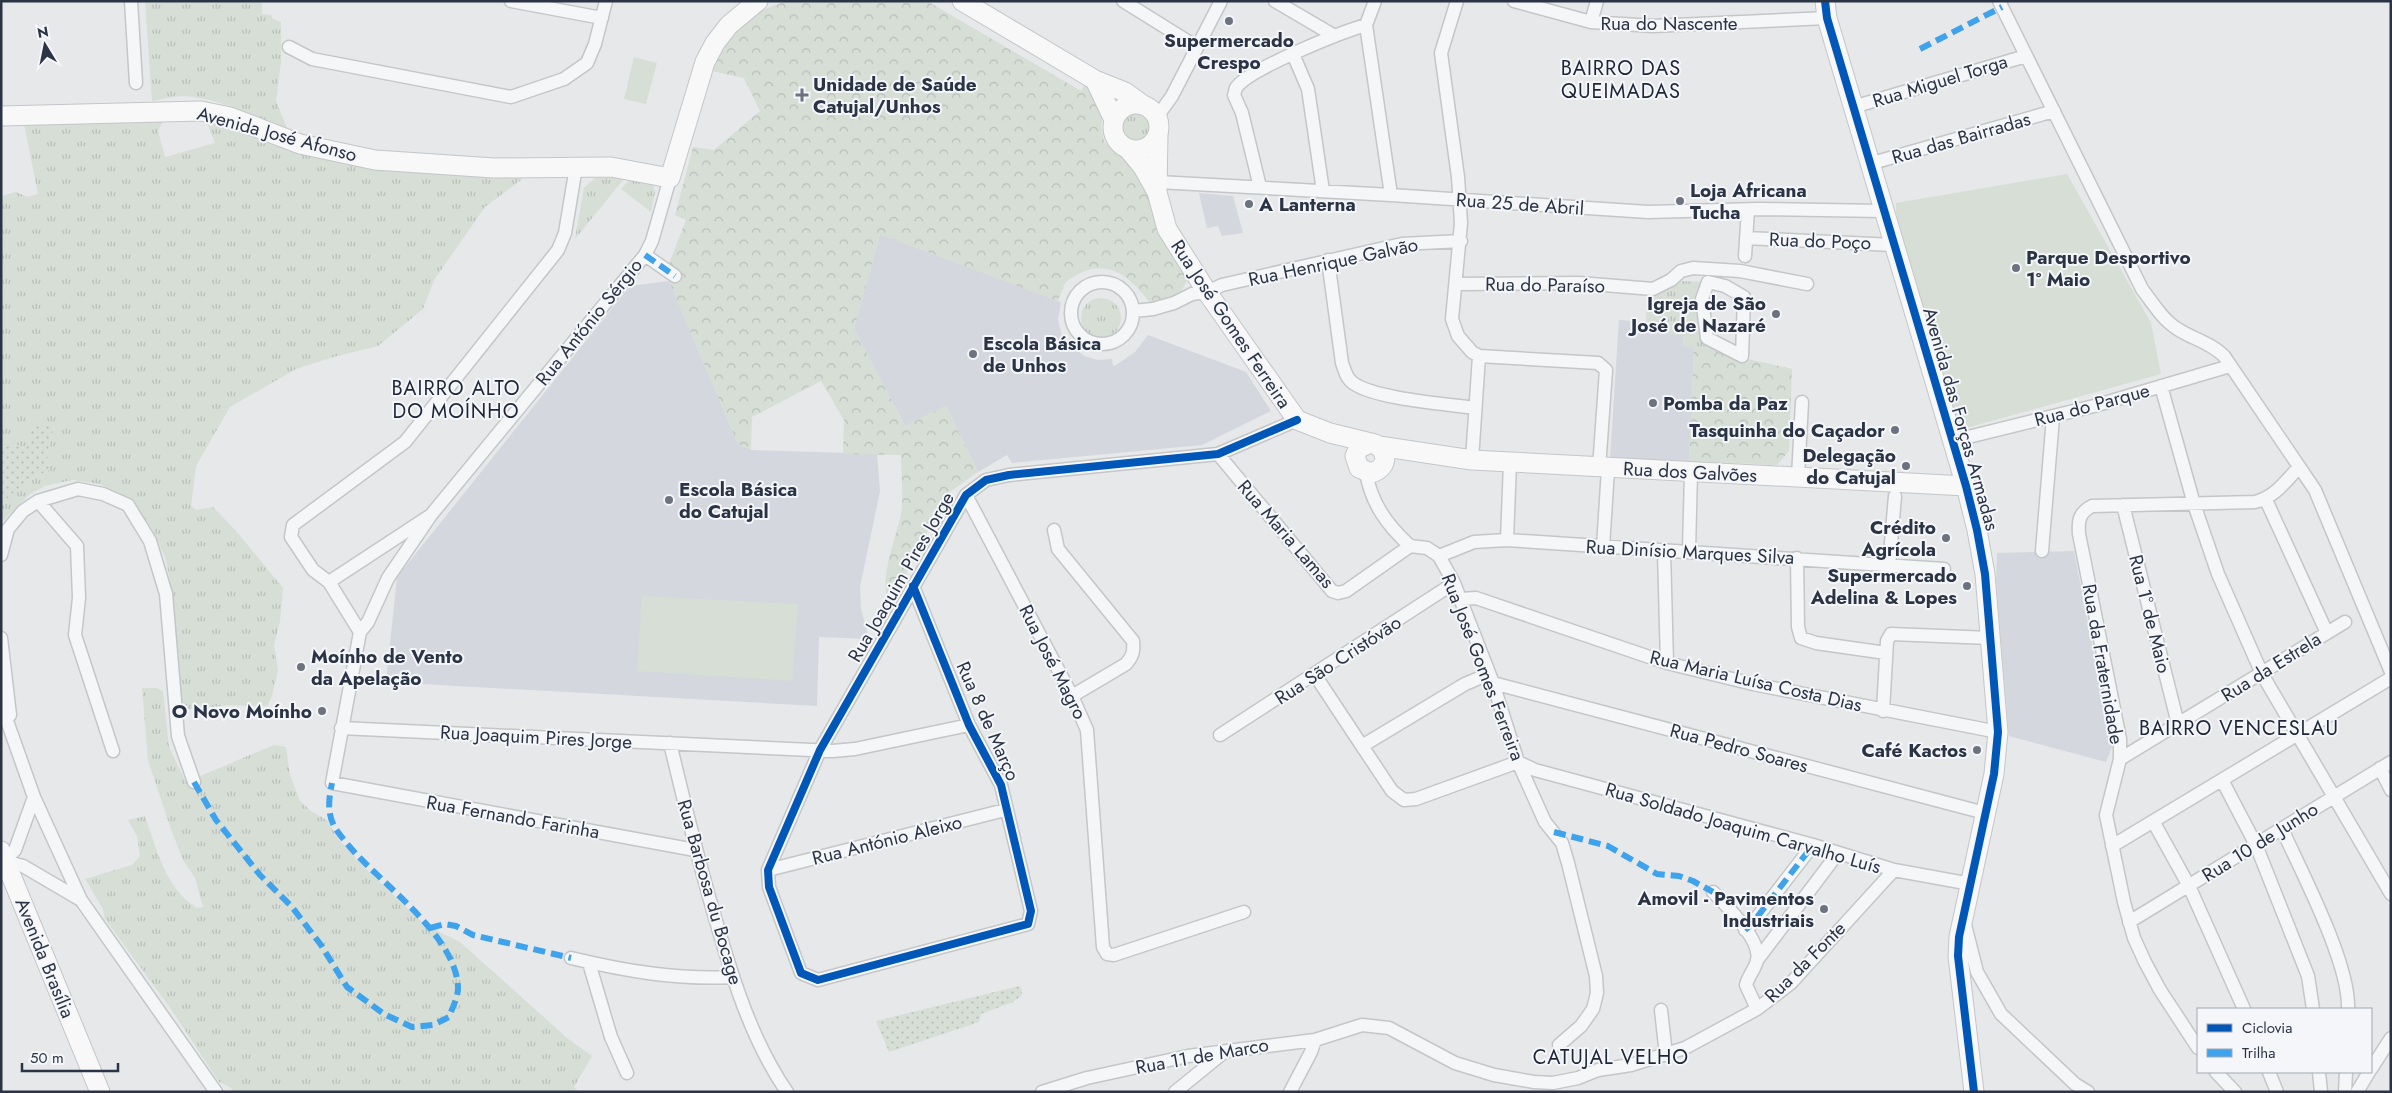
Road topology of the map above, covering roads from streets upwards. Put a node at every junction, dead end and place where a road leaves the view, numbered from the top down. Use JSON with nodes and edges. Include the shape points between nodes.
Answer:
{"nodes":[{"id":1,"x":131,"y":1,"type":"edge"},
{"id":2,"x":511,"y":1,"type":"edge"},
{"id":3,"x":606,"y":1,"type":"edge"},
{"id":4,"x":758,"y":1,"type":"edge"},
{"id":5,"x":962,"y":1,"type":"edge"},
{"id":6,"x":1124,"y":1,"type":"edge"},
{"id":7,"x":1221,"y":1,"type":"edge"},
{"id":8,"x":1275,"y":1,"type":"edge"},
{"id":9,"x":1375,"y":1,"type":"edge"},
{"id":10,"x":1457,"y":1,"type":"edge"},
{"id":11,"x":1514,"y":1,"type":"edge"},
{"id":12,"x":1597,"y":1,"type":"edge"},
{"id":13,"x":1999,"y":1,"type":"edge"},
{"id":14,"x":1826,"y":10,"type":"edge"},
{"id":15,"x":602,"y":18,"type":"junction"},
{"id":16,"x":1591,"y":22,"type":"junction"},
{"id":17,"x":1366,"y":25,"type":"junction"},
{"id":18,"x":1333,"y":35,"type":"junction"},
{"id":19,"x":289,"y":47,"type":"dead end"},
{"id":20,"x":1197,"y":47,"type":"junction"},
{"id":21,"x":1293,"y":54,"type":"junction"},
{"id":22,"x":2026,"y":56,"type":"junction"},
{"id":23,"x":1095,"y":80,"type":"junction"},
{"id":24,"x":136,"y":84,"type":"dead end"},
{"id":25,"x":1853,"y":107,"type":"junction"},
{"id":26,"x":2054,"y":111,"type":"junction"},
{"id":27,"x":1,"y":116,"type":"edge"},
{"id":28,"x":1153,"y":119,"type":"junction"},
{"id":29,"x":1114,"y":120,"type":"junction"},
{"id":30,"x":1129,"y":150,"type":"junction"},
{"id":31,"x":1869,"y":164,"type":"junction"},
{"id":32,"x":576,"y":167,"type":"junction"},
{"id":33,"x":670,"y":178,"type":"junction"},
{"id":34,"x":1158,"y":187,"type":"junction"},
{"id":35,"x":1260,"y":187,"type":"junction"},
{"id":36,"x":1323,"y":191,"type":"junction"},
{"id":37,"x":1392,"y":195,"type":"junction"},
{"id":38,"x":1459,"y":199,"type":"junction"},
{"id":39,"x":1748,"y":210,"type":"junction"},
{"id":40,"x":1883,"y":211,"type":"junction"},
{"id":41,"x":1746,"y":238,"type":"junction"},
{"id":42,"x":1461,"y":241,"type":"junction"},
{"id":43,"x":1893,"y":245,"type":"junction"},
{"id":44,"x":645,"y":255,"type":"junction"},
{"id":45,"x":1745,"y":256,"type":"dead end"},
{"id":46,"x":1328,"y":260,"type":"junction"},
{"id":47,"x":675,"y":276,"type":"dead end"},
{"id":48,"x":1712,"y":282,"type":"joint"},
{"id":49,"x":1456,"y":284,"type":"junction"},
{"id":50,"x":1806,"y":284,"type":"dead end"},
{"id":51,"x":1207,"y":292,"type":"junction"},
{"id":52,"x":1133,"y":310,"type":"junction"},
{"id":53,"x":1479,"y":356,"type":"junction"},
{"id":54,"x":2230,"y":366,"type":"junction"},
{"id":55,"x":2161,"y":386,"type":"junction"},
{"id":56,"x":1802,"y":402,"type":"dead end"},
{"id":57,"x":1475,"y":408,"type":"junction"},
{"id":58,"x":2053,"y":417,"type":"junction"},
{"id":59,"x":1297,"y":420,"type":"junction"},
{"id":60,"x":1330,"y":433,"type":"junction"},
{"id":61,"x":1952,"y":441,"type":"junction"},
{"id":62,"x":1378,"y":450,"type":"junction"},
{"id":63,"x":1218,"y":454,"type":"junction"},
{"id":64,"x":1355,"y":456,"type":"junction"},
{"id":65,"x":1472,"y":460,"type":"junction"},
{"id":66,"x":1510,"y":463,"type":"junction"},
{"id":67,"x":1604,"y":468,"type":"junction"},
{"id":68,"x":2298,"y":468,"type":"junction"},
{"id":69,"x":1366,"y":472,"type":"junction"},
{"id":70,"x":1691,"y":472,"type":"junction"},
{"id":71,"x":1798,"y":477,"type":"junction"},
{"id":72,"x":1966,"y":486,"type":"junction"},
{"id":73,"x":966,"y":495,"type":"junction"},
{"id":74,"x":1895,"y":496,"type":"dead end"},
{"id":75,"x":2266,"y":500,"type":"junction"},
{"id":76,"x":38,"y":501,"type":"junction"},
{"id":77,"x":2194,"y":504,"type":"junction"},
{"id":78,"x":2123,"y":505,"type":"junction"},
{"id":79,"x":431,"y":515,"type":"junction"},
{"id":80,"x":1054,"y":530,"type":"dead end"},
{"id":81,"x":1507,"y":540,"type":"junction"},
{"id":82,"x":1410,"y":546,"type":"junction"},
{"id":83,"x":1604,"y":547,"type":"junction"},
{"id":84,"x":1664,"y":551,"type":"junction"},
{"id":85,"x":1689,"y":551,"type":"junction"},
{"id":86,"x":2042,"y":551,"type":"dead end"},
{"id":87,"x":1,"y":555,"type":"edge"},
{"id":88,"x":1439,"y":556,"type":"junction"},
{"id":89,"x":1797,"y":558,"type":"junction"},
{"id":90,"x":1889,"y":566,"type":"junction"},
{"id":91,"x":1944,"y":569,"type":"dead end"},
{"id":92,"x":329,"y":582,"type":"junction"},
{"id":93,"x":1454,"y":583,"type":"junction"},
{"id":94,"x":913,"y":586,"type":"junction"},
{"id":95,"x":1461,"y":599,"type":"junction"},
{"id":96,"x":2345,"y":622,"type":"dead end"},
{"id":97,"x":360,"y":632,"type":"junction"},
{"id":98,"x":2327,"y":633,"type":"junction"},
{"id":99,"x":1,"y":638,"type":"edge"},
{"id":100,"x":1990,"y":638,"type":"junction"},
{"id":101,"x":1886,"y":653,"type":"junction"},
{"id":102,"x":1667,"y":663,"type":"junction"},
{"id":103,"x":2391,"y":672,"type":"edge"},
{"id":104,"x":2262,"y":674,"type":"junction"},
{"id":105,"x":1314,"y":675,"type":"junction"},
{"id":106,"x":1491,"y":678,"type":"junction"},
{"id":107,"x":2391,"y":678,"type":"edge"},
{"id":108,"x":1072,"y":696,"type":"junction"},
{"id":109,"x":1,"y":704,"type":"edge"},
{"id":110,"x":1883,"y":711,"type":"junction"},
{"id":111,"x":2178,"y":724,"type":"junction"},
{"id":112,"x":969,"y":725,"type":"junction"},
{"id":113,"x":342,"y":728,"type":"junction"},
{"id":114,"x":1998,"y":732,"type":"junction"},
{"id":115,"x":1220,"y":735,"type":"dead end"},
{"id":116,"x":2297,"y":735,"type":"junction"},
{"id":117,"x":13,"y":739,"type":"junction"},
{"id":118,"x":670,"y":743,"type":"junction"},
{"id":119,"x":1362,"y":746,"type":"junction"},
{"id":120,"x":820,"y":750,"type":"junction"},
{"id":121,"x":113,"y":751,"type":"dead end"},
{"id":122,"x":2120,"y":759,"type":"junction"},
{"id":123,"x":1518,"y":762,"type":"junction"},
{"id":124,"x":2386,"y":765,"type":"edge"},
{"id":125,"x":2222,"y":780,"type":"junction"},
{"id":126,"x":194,"y":782,"type":"dead end"},
{"id":127,"x":2391,"y":790,"type":"edge"},
{"id":128,"x":2334,"y":795,"type":"junction"},
{"id":129,"x":34,"y":796,"type":"junction"},
{"id":130,"x":1006,"y":810,"type":"junction"},
{"id":131,"x":1985,"y":813,"type":"junction"},
{"id":132,"x":2153,"y":821,"type":"junction"},
{"id":133,"x":2282,"y":828,"type":"junction"},
{"id":134,"x":1813,"y":845,"type":"junction"},
{"id":135,"x":2256,"y":845,"type":"junction"},
{"id":136,"x":2112,"y":846,"type":"junction"},
{"id":137,"x":695,"y":850,"type":"junction"},
{"id":138,"x":1838,"y":853,"type":"junction"},
{"id":139,"x":2,"y":857,"type":"edge"},
{"id":140,"x":768,"y":870,"type":"junction"},
{"id":141,"x":1894,"y":870,"type":"junction"},
{"id":142,"x":1971,"y":884,"type":"junction"},
{"id":143,"x":2189,"y":886,"type":"junction"},
{"id":144,"x":1713,"y":892,"type":"dead end"},
{"id":145,"x":2391,"y":894,"type":"edge"},
{"id":146,"x":81,"y":900,"type":"junction"},
{"id":147,"x":1244,"y":912,"type":"dead end"},
{"id":148,"x":1964,"y":920,"type":"junction"},
{"id":149,"x":2129,"y":922,"type":"junction"},
{"id":150,"x":1745,"y":930,"type":"junction"},
{"id":151,"x":571,"y":958,"type":"dead end"},
{"id":152,"x":1758,"y":960,"type":"junction"},
{"id":153,"x":589,"y":962,"type":"junction"},
{"id":154,"x":734,"y":976,"type":"junction"},
{"id":155,"x":2244,"y":1008,"type":"edge"},
{"id":156,"x":2313,"y":1008,"type":"edge"},
{"id":157,"x":2348,"y":1008,"type":"edge"},
{"id":158,"x":1757,"y":1009,"type":"junction"},
{"id":159,"x":1661,"y":1010,"type":"dead end"},
{"id":160,"x":1362,"y":1025,"type":"joint"},
{"id":161,"x":2391,"y":1038,"type":"edge"},
{"id":162,"x":1315,"y":1040,"type":"junction"},
{"id":163,"x":1559,"y":1045,"type":"dead end"},
{"id":164,"x":2197,"y":1046,"type":"edge"},
{"id":165,"x":1223,"y":1053,"type":"junction"},
{"id":166,"x":1666,"y":1055,"type":"junction"},
{"id":167,"x":2372,"y":1068,"type":"edge"},
{"id":168,"x":628,"y":1073,"type":"dead end"},
{"id":169,"x":2217,"y":1073,"type":"edge"},
{"id":170,"x":2269,"y":1073,"type":"edge"},
{"id":171,"x":2319,"y":1073,"type":"edge"},
{"id":172,"x":2346,"y":1073,"type":"edge"},
{"id":173,"x":2369,"y":1073,"type":"edge"},
{"id":174,"x":100,"y":1092,"type":"edge"},
{"id":175,"x":216,"y":1092,"type":"edge"},
{"id":176,"x":787,"y":1092,"type":"edge"},
{"id":177,"x":1042,"y":1092,"type":"edge"},
{"id":178,"x":1175,"y":1092,"type":"edge"},
{"id":179,"x":1290,"y":1092,"type":"edge"},
{"id":180,"x":1974,"y":1092,"type":"edge"},
{"id":181,"x":2088,"y":1092,"type":"edge"},
{"id":182,"x":2235,"y":1092,"type":"edge"},
{"id":183,"x":2277,"y":1092,"type":"edge"},
{"id":184,"x":2321,"y":1092,"type":"edge"},
{"id":185,"x":2345,"y":1092,"type":"edge"},
{"id":186,"x":2357,"y":1092,"type":"edge"}],
"edges":[{"from":1,"to":24,"type":"street"},
{"from":2,"to":15,"type":"street"},
{"from":3,"to":15,"type":"street"},
{"from":4,"to":33,"type":"street","name":"Rua António Sérgio","via":[[729,25],[705,62]]},
{"from":5,"to":23,"type":"street"},
{"from":6,"to":20,"type":"street"},
{"from":7,"to":20,"type":"street"},
{"from":8,"to":18,"type":"street"},
{"from":9,"to":17,"type":"street"},
{"from":10,"to":38,"type":"street","via":[[1441,53]]},
{"from":11,"to":16,"type":"street","name":"Rua do Nascente"},
{"from":12,"to":16,"type":"street"},
{"from":13,"to":22,"type":"street"},
{"from":14,"to":16,"type":"street","name":"Rua do Nascente","via":[[1662,26]]},
{"from":14,"to":25,"type":"street","name":"Avenida das Forças Armadas"},
{"from":15,"to":19,"type":"street","via":[[587,63],[564,79],[511,97],[312,59]]},
{"from":17,"to":18,"type":"street"},
{"from":17,"to":37,"type":"street"},
{"from":18,"to":21,"type":"street"},
{"from":20,"to":28,"type":"street","via":[[1172,96]]},
{"from":21,"to":35,"type":"street","via":[[1250,75],[1236,87],[1234,95],[1242,113]]},
{"from":21,"to":36,"type":"street","via":[[1308,89]]},
{"from":22,"to":25,"type":"street","name":"Rua Miguel Torga"},
{"from":22,"to":26,"type":"street"},
{"from":23,"to":28,"type":"street","via":[[1125,92]]},
{"from":23,"to":29,"type":"street","name":"Rua José Gomes Ferreira"},
{"from":25,"to":31,"type":"street","name":"Avenida das Forças Armadas"},
{"from":26,"to":31,"type":"street","name":"Rua das Bairradas"},
{"from":26,"to":54,"type":"street","via":[[2142,289],[2176,328],[2216,348]]},
{"from":27,"to":32,"type":"street","name":"Avenida José Afonso","via":[[201,110],[230,117],[300,144],[376,160],[494,168]]},
{"from":28,"to":29,"type":"street","via":[[1136,104],[1122,109]]},
{"from":28,"to":30,"type":"street","via":[[1155,141],[1144,150]]},
{"from":28,"to":34,"type":"street","name":"Rua José Gomes Ferreira"},
{"from":29,"to":30,"type":"street","name":"Rua José Gomes Ferreira","via":[[1114,135]]},
{"from":30,"to":34,"type":"street","name":"Rua José Gomes Ferreira"},
{"from":31,"to":40,"type":"street","name":"Avenida das Forças Armadas"},
{"from":32,"to":33,"type":"street","name":"Avenida José Afonso","via":[[611,167]]},
{"from":32,"to":92,"type":"street","via":[[565,233],[558,250],[405,442],[293,525],[291,537],[313,570]]},
{"from":33,"to":44,"type":"street","name":"Rua António Sérgio"},
{"from":34,"to":35,"type":"street","name":"Rua 25 de Abril"},
{"from":34,"to":51,"type":"street","name":"Rua José Gomes Ferreira","via":[[1167,229]]},
{"from":35,"to":36,"type":"street","name":"Rua 25 de Abril"},
{"from":36,"to":37,"type":"street","name":"Rua 25 de Abril"},
{"from":37,"to":38,"type":"street","name":"Rua 25 de Abril"},
{"from":38,"to":39,"type":"street","name":"Rua 25 de Abril","via":[[1648,212]]},
{"from":38,"to":42,"type":"street"},
{"from":39,"to":40,"type":"street","name":"Rua 25 de Abril"},
{"from":39,"to":41,"type":"street"},
{"from":40,"to":43,"type":"street","name":"Avenida das Forças Armadas"},
{"from":41,"to":43,"type":"street","name":"Rua do Poço"},
{"from":41,"to":45,"type":"street"},
{"from":42,"to":46,"type":"street","name":"Rua Henrique Galvão","via":[[1402,244]]},
{"from":42,"to":49,"type":"street"},
{"from":43,"to":61,"type":"street","name":"Avenida das Forças Armadas"},
{"from":44,"to":47,"type":"street"},
{"from":44,"to":79,"type":"street","name":"Rua António Sérgio"},
{"from":46,"to":51,"type":"street","name":"Rua Henrique Galvão","via":[[1222,285]]},
{"from":46,"to":57,"type":"street","via":[[1346,376],[1354,384],[1398,397]]},
{"from":48,"to":48,"type":"street","via":[[1744,297],[1742,356],[1706,338],[1702,299],[1708,282]]},
{"from":49,"to":50,"type":"street","name":"Rua do Paraíso","via":[[1579,283],[1653,289],[1693,268],[1740,271]]},
{"from":49,"to":53,"type":"street","via":[[1452,319],[1458,336]]},
{"from":51,"to":52,"type":"street","name":"Rua Henrique Galvão","via":[[1192,294],[1153,309]]},
{"from":51,"to":59,"type":"street","name":"Rua José Gomes Ferreira"},
{"from":52,"to":52,"type":"street","via":[[1128,296],[1117,286],[1097,283],[1083,289],[1071,310],[1076,330],[1092,342],[1102,344],[1121,338],[1132,321]]},
{"from":53,"to":57,"type":"street"},
{"from":53,"to":67,"type":"street","via":[[1598,363],[1606,370]]},
{"from":54,"to":55,"type":"street","name":"Rua do Parque"},
{"from":54,"to":68,"type":"street"},
{"from":55,"to":58,"type":"street","name":"Rua do Parque"},
{"from":55,"to":77,"type":"street"},
{"from":56,"to":71,"type":"street"},
{"from":57,"to":65,"type":"street"},
{"from":58,"to":61,"type":"street","name":"Rua do Parque"},
{"from":58,"to":86,"type":"street"},
{"from":59,"to":60,"type":"street","name":"Rua José Gomes Ferreira"},
{"from":59,"to":63,"type":"street","name":"Rua Joaquim Pires Jorge"},
{"from":60,"to":62,"type":"street","name":"Rua José Gomes Ferreira"},
{"from":60,"to":64,"type":"street","name":"Rua José Gomes Ferreira"},
{"from":61,"to":72,"type":"street","name":"Avenida das Forças Armadas"},
{"from":62,"to":64,"type":"street","via":[[1359,448]]},
{"from":62,"to":65,"type":"street","name":"Rua dos Galvões"},
{"from":62,"to":69,"type":"street","via":[[1375,472]]},
{"from":63,"to":73,"type":"street","name":"Rua Joaquim Pires Jorge","via":[[1009,475],[986,480]]},
{"from":63,"to":82,"type":"street","name":"Rua Maria Lamas","via":[[1332,591],[1346,591]]},
{"from":64,"to":69,"type":"street","name":"Rua José Gomes Ferreira","via":[[1357,464]]},
{"from":65,"to":66,"type":"street","name":"Rua dos Galvões"},
{"from":66,"to":67,"type":"street","name":"Rua dos Galvões"},
{"from":66,"to":81,"type":"street"},
{"from":67,"to":70,"type":"street","name":"Rua dos Galvões"},
{"from":67,"to":83,"type":"street"},
{"from":68,"to":75,"type":"street"},
{"from":68,"to":103,"type":"street","via":[[2315,490]]},
{"from":69,"to":82,"type":"street","via":[[1369,490],[1382,517]]},
{"from":70,"to":71,"type":"street","name":"Rua dos Galvões"},
{"from":70,"to":85,"type":"street"},
{"from":71,"to":72,"type":"street","name":"Rua dos Galvões"},
{"from":72,"to":100,"type":"street","name":"Avenida das Forças Armadas","via":[[1985,574]]},
{"from":73,"to":94,"type":"street","name":"Rua Joaquim Pires Jorge"},
{"from":73,"to":108,"type":"street","name":"Rua José Magro"},
{"from":74,"to":90,"type":"street"},
{"from":75,"to":77,"type":"street"},
{"from":75,"to":98,"type":"street"},
{"from":76,"to":87,"type":"street","via":[[23,511],[8,529]]},
{"from":76,"to":121,"type":"street","via":[[77,546],[79,598],[75,635]]},
{"from":76,"to":126,"type":"street","via":[[78,488],[103,494],[128,505],[150,541],[166,594],[178,736]]},
{"from":77,"to":78,"type":"street"},
{"from":77,"to":104,"type":"street","via":[[2218,574]]},
{"from":78,"to":111,"type":"street","name":"Rua 1º de Maio"},
{"from":78,"to":122,"type":"street","name":"Rua da Fraternidade","via":[[2092,506],[2078,519],[2120,739]]},
{"from":79,"to":92,"type":"street","name":"Rua António Sérgio"},
{"from":79,"to":97,"type":"street","via":[[388,578]]},
{"from":80,"to":108,"type":"street","via":[[1058,549],[1133,641],[1134,650],[1126,664]]},
{"from":81,"to":83,"type":"street","name":"Rua Dinísio Marques Silva"},
{"from":81,"to":88,"type":"street","name":"Rua Dinísio Marques Silva","via":[[1474,542]]},
{"from":82,"to":88,"type":"street","name":"Rua José Gomes Ferreira","via":[[1427,548]]},
{"from":83,"to":84,"type":"street","name":"Rua Dinísio Marques Silva"},
{"from":84,"to":85,"type":"street","name":"Rua Dinísio Marques Silva"},
{"from":84,"to":102,"type":"street"},
{"from":85,"to":89,"type":"street","name":"Rua Dinísio Marques Silva"},
{"from":88,"to":93,"type":"street","name":"Rua José Gomes Ferreira"},
{"from":89,"to":90,"type":"street","name":"Rua Dinísio Marques Silva"},
{"from":89,"to":101,"type":"street","via":[[1801,638]]},
{"from":90,"to":91,"type":"street","name":"Rua Dinísio Marques Silva"},
{"from":92,"to":97,"type":"street"},
{"from":93,"to":95,"type":"street","name":"Rua José Gomes Ferreira"},
{"from":93,"to":105,"type":"street","name":"Rua São Cristóvão"},
{"from":94,"to":112,"type":"street","name":"Rua 8 de Março"},
{"from":94,"to":120,"type":"street","name":"Rua Joaquim Pires Jorge"},
{"from":95,"to":102,"type":"street","name":"Rua Maria Luísa Costa Dias","via":[[1484,600]]},
{"from":95,"to":106,"type":"street","name":"Rua José Gomes Ferreira"},
{"from":96,"to":98,"type":"street","name":"Rua da Estrela"},
{"from":97,"to":113,"type":"street"},
{"from":98,"to":104,"type":"street","name":"Rua da Estrela"},
{"from":99,"to":117,"type":"street"},
{"from":100,"to":101,"type":"street","via":[[1891,634],[1886,641]]},
{"from":100,"to":114,"type":"street","name":"Avenida das Forças Armadas"},
{"from":101,"to":110,"type":"street"},
{"from":102,"to":110,"type":"street","name":"Rua Maria Luísa Costa Dias"},
{"from":104,"to":111,"type":"street","name":"Rua da Estrela"},
{"from":104,"to":116,"type":"street"},
{"from":105,"to":115,"type":"street","name":"Rua São Cristóvão"},
{"from":105,"to":119,"type":"street"},
{"from":106,"to":119,"type":"street","via":[[1465,684]]},
{"from":106,"to":123,"type":"street","name":"Rua José Gomes Ferreira"},
{"from":106,"to":131,"type":"street","name":"Rua Pedro Soares"},
{"from":107,"to":116,"type":"street"},
{"from":108,"to":147,"type":"street","name":"Rua José Magro","via":[[1087,730],[1103,947],[1107,954],[1114,955]]},
{"from":109,"to":117,"type":"street"},
{"from":110,"to":114,"type":"street","name":"Rua Maria Luísa Costa Dias"},
{"from":111,"to":122,"type":"street","name":"Rua da Estrela"},
{"from":112,"to":120,"type":"street","via":[[855,749]]},
{"from":112,"to":130,"type":"street","name":"Rua 8 de Março","via":[[1000,785]]},
{"from":113,"to":118,"type":"street","name":"Rua Joaquim Pires Jorge"},
{"from":113,"to":137,"type":"street","name":"Rua Fernando Farinha","via":[[332,783]]},
{"from":114,"to":131,"type":"street","name":"Avenida das Forças Armadas","via":[[1994,774]]},
{"from":116,"to":125,"type":"street"},
{"from":116,"to":128,"type":"street"},
{"from":117,"to":129,"type":"street"},
{"from":118,"to":120,"type":"street","name":"Rua Joaquim Pires Jorge"},
{"from":118,"to":137,"type":"street","name":"Rua Barbosa du Bocage"},
{"from":119,"to":123,"type":"street","via":[[1392,791],[1404,800],[1416,799]]},
{"from":120,"to":140,"type":"street","name":"Rua Joaquim Pires Jorge"},
{"from":122,"to":136,"type":"street","name":"Rua da Fraternidade","via":[[2106,806]]},
{"from":123,"to":134,"type":"street","name":"Rua Soldado Joaquim Carvalho Luís","via":[[1535,770]]},
{"from":123,"to":163,"type":"street","name":"Rua José Gomes Ferreira","via":[[1545,822],[1562,844],[1596,976],[1594,1009],[1581,1026]]},
{"from":124,"to":127,"type":"street"},
{"from":124,"to":128,"type":"street","name":"Rua 10 de Junho"},
{"from":125,"to":132,"type":"street"},
{"from":125,"to":135,"type":"street"},
{"from":128,"to":133,"type":"street","name":"Rua 10 de Junho"},
{"from":128,"to":145,"type":"street"},
{"from":129,"to":139,"type":"street","via":[[15,850]]},
{"from":129,"to":146,"type":"street"},
{"from":130,"to":140,"type":"street","name":"Rua António Aleixo"},
{"from":130,"to":140,"type":"street","name":"Rua 8 de Março","via":[[1031,911],[1028,924],[818,980],[801,973],[769,887]]},
{"from":131,"to":142,"type":"street","name":"Avenida das Forças Armadas"},
{"from":132,"to":136,"type":"street"},
{"from":132,"to":143,"type":"street"},
{"from":133,"to":135,"type":"street","name":"Rua 10 de Junho"},
{"from":133,"to":157,"type":"street","via":[[2334,947],[2344,978]]},
{"from":134,"to":138,"type":"street","name":"Rua Soldado Joaquim Carvalho Luís"},
{"from":134,"to":150,"type":"street"},
{"from":135,"to":143,"type":"street","name":"Rua 10 de Junho"},
{"from":135,"to":156,"type":"street","via":[[2308,976]]},
{"from":136,"to":149,"type":"street","name":"Rua da Fraternidade"},
{"from":137,"to":154,"type":"street","name":"Rua Barbosa du Bocage"},
{"from":138,"to":141,"type":"street","name":"Rua Soldado Joaquim Carvalho Luís"},
{"from":138,"to":152,"type":"street"},
{"from":139,"to":146,"type":"street"},
{"from":139,"to":174,"type":"street","name":"Avenida Brasília"},
{"from":141,"to":142,"type":"street","name":"Rua Soldado Joaquim Carvalho Luís"},
{"from":141,"to":158,"type":"street","name":"Rua da Fonte","via":[[1791,982]]},
{"from":142,"to":148,"type":"street","name":"Avenida das Forças Armadas"},
{"from":143,"to":149,"type":"street","name":"Rua 10 de Junho"},
{"from":143,"to":155,"type":"street"},
{"from":144,"to":150,"type":"street"},
{"from":146,"to":175,"type":"street"},
{"from":148,"to":180,"type":"street","name":"Avenida das Forças Armadas","via":[[1959,967]]},
{"from":148,"to":181,"type":"street","via":[[1977,972],[2001,1014],[2075,1084]]},
{"from":149,"to":164,"type":"street","name":"Rua da Fraternidade","via":[[2160,990]]},
{"from":150,"to":152,"type":"street","via":[[1756,946]]},
{"from":151,"to":153,"type":"street"},
{"from":152,"to":158,"type":"street","via":[[1746,985]]},
{"from":153,"to":154,"type":"street","via":[[629,972],[669,976]]},
{"from":153,"to":168,"type":"street","via":[[611,1037]]},
{"from":154,"to":176,"type":"street","name":"Rua Barbosa du Bocage","via":[[758,1040]]},
{"from":158,"to":166,"type":"street","name":"Rua da Fonte","via":[[1727,1027]]},
{"from":159,"to":166,"type":"street"},
{"from":160,"to":162,"type":"street","name":"Rua 11 de Marco"},
{"from":160,"to":166,"type":"street","name":"Rua da Fonte","via":[[1389,1028],[1455,1063],[1534,1082],[1553,1083],[1578,1078],[1598,1070]]},
{"from":161,"to":167,"type":"street"},
{"from":162,"to":165,"type":"street","name":"Rua 11 de Marco"},
{"from":162,"to":179,"type":"street"},
{"from":165,"to":177,"type":"street","name":"Rua 11 de Marco","via":[[1188,1056]]},
{"from":165,"to":178,"type":"street"},
{"from":169,"to":182,"type":"street"},
{"from":170,"to":183,"type":"street"},
{"from":171,"to":184,"type":"street"},
{"from":172,"to":185,"type":"street"},
{"from":173,"to":186,"type":"street"}]}
